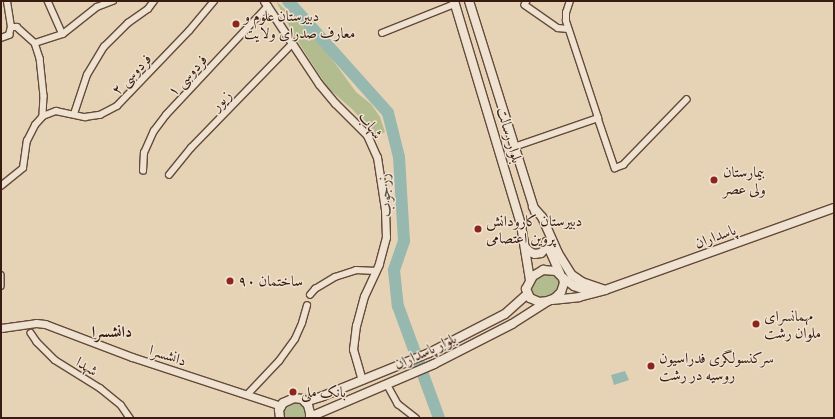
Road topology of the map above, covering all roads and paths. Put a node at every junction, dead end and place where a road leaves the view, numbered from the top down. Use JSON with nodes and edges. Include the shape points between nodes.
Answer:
{"nodes":[{"id":1,"x":7,"y":1,"type":"edge"},
{"id":2,"x":113,"y":1,"type":"edge"},
{"id":3,"x":154,"y":1,"type":"edge"},
{"id":4,"x":214,"y":1,"type":"edge"},
{"id":5,"x":469,"y":1,"type":"edge"},
{"id":6,"x":527,"y":1,"type":"edge"},
{"id":7,"x":570,"y":1,"type":"edge"},
{"id":8,"x":45,"y":2,"type":"edge"},
{"id":9,"x":455,"y":2,"type":"edge"},
{"id":10,"x":266,"y":3,"type":"edge"},
{"id":11,"x":11,"y":27,"type":"junction"},
{"id":12,"x":568,"y":29,"type":"junction"},
{"id":13,"x":382,"y":33,"type":"dead end"},
{"id":14,"x":63,"y":34,"type":"junction"},
{"id":15,"x":1,"y":38,"type":"edge"},
{"id":16,"x":35,"y":43,"type":"junction"},
{"id":17,"x":293,"y":43,"type":"junction"},
{"id":18,"x":686,"y":100,"type":"dead end"},
{"id":19,"x":74,"y":114,"type":"junction"},
{"id":20,"x":44,"y":116,"type":"junction"},
{"id":21,"x":598,"y":118,"type":"junction"},
{"id":22,"x":514,"y":147,"type":"junction"},
{"id":23,"x":144,"y":171,"type":"dead end"},
{"id":24,"x":169,"y":175,"type":"dead end"},
{"id":25,"x":1,"y":186,"type":"edge"},
{"id":26,"x":533,"y":207,"type":"junction"},
{"id":27,"x":834,"y":208,"type":"edge"},
{"id":28,"x":547,"y":243,"type":"junction"},
{"id":29,"x":526,"y":248,"type":"junction"},
{"id":30,"x":376,"y":271,"type":"junction"},
{"id":31,"x":1,"y":275,"type":"edge"},
{"id":32,"x":562,"y":276,"type":"junction"},
{"id":33,"x":530,"y":280,"type":"junction"},
{"id":34,"x":1,"y":286,"type":"edge"},
{"id":35,"x":604,"y":290,"type":"junction"},
{"id":36,"x":527,"y":294,"type":"junction"},
{"id":37,"x":310,"y":295,"type":"dead end"},
{"id":38,"x":550,"y":301,"type":"junction"},
{"id":39,"x":307,"y":306,"type":"dead end"},
{"id":40,"x":1,"y":328,"type":"edge"},
{"id":41,"x":32,"y":333,"type":"dead end"},
{"id":42,"x":362,"y":380,"type":"junction"},
{"id":43,"x":387,"y":384,"type":"junction"},
{"id":44,"x":247,"y":395,"type":"junction"},
{"id":45,"x":305,"y":402,"type":"junction"},
{"id":46,"x":281,"y":406,"type":"junction"},
{"id":47,"x":310,"y":417,"type":"edge"},
{"id":48,"x":130,"y":418,"type":"edge"},
{"id":49,"x":280,"y":418,"type":"edge"},
{"id":50,"x":416,"y":418,"type":"edge"}],
"edges":[{"from":1,"to":11,"type":"street"},
{"from":2,"to":14,"type":"street","via":[[97,7]]},
{"from":3,"to":19,"type":"street","via":[[104,48],[87,75]]},
{"from":4,"to":19,"type":"street","name":"فردوسی ۲","via":[[117,106],[100,115],[85,117]]},
{"from":5,"to":22,"type":"main road","name":"بلوار رسالت"},
{"from":6,"to":12,"type":"street","via":[[525,5],[558,28]]},
{"from":7,"to":12,"type":"street","via":[[566,13]]},
{"from":8,"to":14,"type":"street"},
{"from":9,"to":13,"type":"street"},
{"from":9,"to":29,"type":"main road","name":"بلوار رسالت"},
{"from":10,"to":17,"type":"street","name":"شهاب"},
{"from":10,"to":23,"type":"street","name":"فردوسی ۱","via":[[154,131],[144,153]]},
{"from":11,"to":15,"type":"street","via":[[9,35]]},
{"from":11,"to":16,"type":"street","via":[[17,27]]},
{"from":12,"to":21,"type":"street"},
{"from":14,"to":16,"type":"street"},
{"from":16,"to":20,"type":"street","via":[[40,58]]},
{"from":17,"to":24,"type":"street","name":"زیور","via":[[191,148]]},
{"from":17,"to":30,"type":"street","name":"شهاب","via":[[319,84],[367,135],[373,146],[385,210],[386,237]]},
{"from":18,"to":21,"type":"street","via":[[623,165],[615,168]]},
{"from":19,"to":20,"type":"street","name":"فردوسی ۲","via":[[56,111]]},
{"from":20,"to":25,"type":"street","via":[[35,125],[27,141],[23,168]]},
{"from":21,"to":22,"type":"street"},
{"from":22,"to":26,"type":"main road","name":"بلوار رسالت"},
{"from":26,"to":28,"type":"main road","name":"بلوار رسالت"},
{"from":26,"to":35,"type":"main road","via":[[542,217],[558,253],[572,274],[582,282]]},
{"from":27,"to":35,"type":"main road","name":"پاسداران"},
{"from":28,"to":29,"type":"main road","via":[[541,253],[535,254]]},
{"from":28,"to":32,"type":"main road","name":"بلوار رسالت"},
{"from":29,"to":33,"type":"main road","name":"بلوار رسالت"},
{"from":30,"to":37,"type":"street","via":[[356,270],[339,276],[320,285]]},
{"from":30,"to":42,"type":"street","name":"شهاب","via":[[364,296],[356,324],[353,349]]},
{"from":31,"to":34,"type":"street"},
{"from":32,"to":33,"type":"main road","via":[[552,270],[543,270]]},
{"from":32,"to":35,"type":"main road","via":[[574,286],[588,291]]},
{"from":32,"to":38,"type":"main road","via":[[563,288]]},
{"from":33,"to":36,"type":"main road","via":[[526,289]]},
{"from":35,"to":38,"type":"main road","name":"پاسداران","via":[[579,298]]},
{"from":36,"to":38,"type":"main road","via":[[534,300]]},
{"from":36,"to":42,"type":"main road","name":"بلوار پاسداران","via":[[505,314],[429,353]]},
{"from":38,"to":43,"type":"main road","name":"بلوار پاسداران","via":[[512,324],[434,364]]},
{"from":39,"to":44,"type":"street","via":[[295,339],[279,361]]},
{"from":40,"to":44,"type":"street","name":"دانشسرا","via":[[45,324],[132,357]]},
{"from":41,"to":48,"type":"street","name":"شهدا","via":[[37,342],[55,360],[100,388],[121,405]]},
{"from":42,"to":45,"type":"main road","name":"بلوار پاسداران"},
{"from":43,"to":47,"type":"main road","name":"بلوار پاسداران"},
{"from":43,"to":50,"type":"street","via":[[398,404]]},
{"from":44,"to":46,"type":"street","name":"دانشسرا"},
{"from":45,"to":46,"type":"main road","via":[[298,398],[290,398]]},
{"from":45,"to":47,"type":"main road","via":[[310,408]]},
{"from":46,"to":49,"type":"main road"}]}
